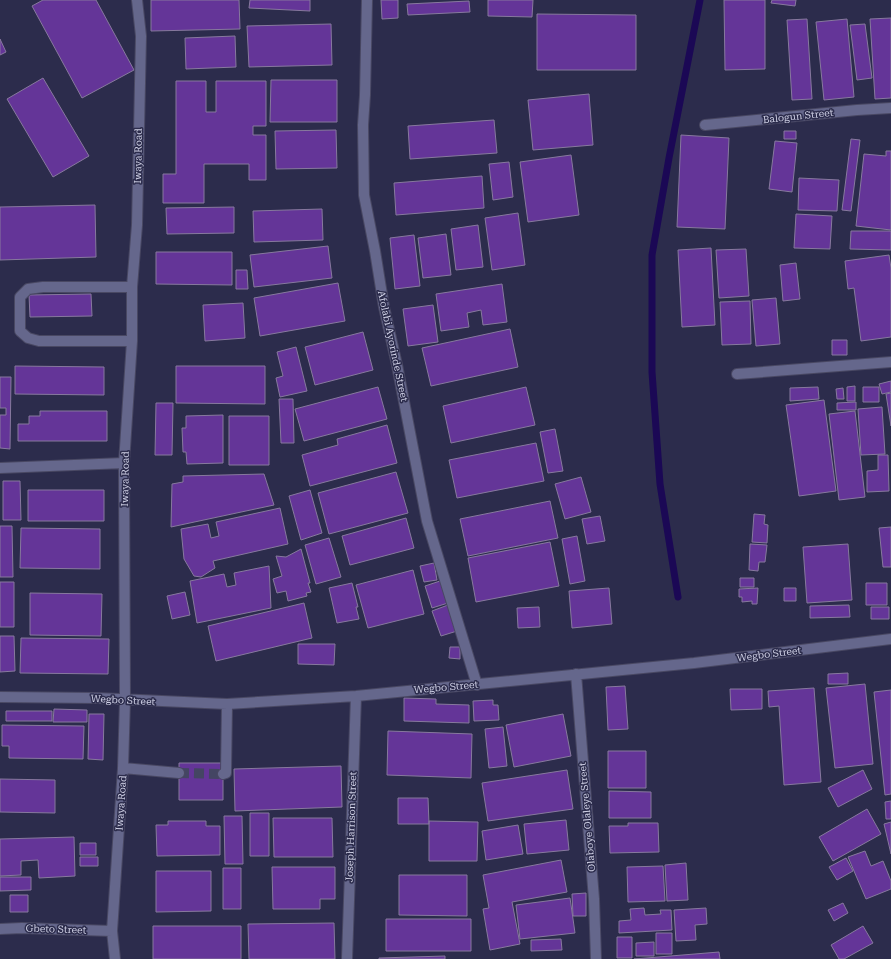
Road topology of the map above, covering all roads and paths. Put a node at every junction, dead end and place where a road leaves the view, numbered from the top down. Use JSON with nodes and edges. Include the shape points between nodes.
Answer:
{"nodes":[{"id":1,"x":137,"y":0,"type":"edge"},
{"id":2,"x":367,"y":0,"type":"edge"},
{"id":3,"x":891,"y":108,"type":"edge"},
{"id":4,"x":705,"y":125,"type":"dead end"},
{"id":5,"x":132,"y":287,"type":"junction"},
{"id":6,"x":132,"y":341,"type":"junction"},
{"id":7,"x":891,"y":362,"type":"edge"},
{"id":8,"x":737,"y":374,"type":"dead end"},
{"id":9,"x":124,"y":463,"type":"junction"},
{"id":10,"x":0,"y":468,"type":"edge"},
{"id":11,"x":891,"y":639,"type":"edge"},
{"id":12,"x":576,"y":674,"type":"junction"},
{"id":13,"x":477,"y":685,"type":"junction"},
{"id":14,"x":356,"y":696,"type":"junction"},
{"id":15,"x":0,"y":697,"type":"edge"},
{"id":16,"x":125,"y":700,"type":"junction"},
{"id":17,"x":227,"y":704,"type":"junction"},
{"id":18,"x":123,"y":768,"type":"junction"},
{"id":19,"x":179,"y":774,"type":"tunnel mouth"},
{"id":20,"x":223,"y":774,"type":"dead end"},
{"id":21,"x":0,"y":929,"type":"edge"},
{"id":22,"x":112,"y":931,"type":"junction"},
{"id":23,"x":115,"y":959,"type":"edge"},
{"id":24,"x":347,"y":959,"type":"edge"},
{"id":25,"x":596,"y":959,"type":"edge"}],
"edges":[{"from":1,"to":5,"type":"street","name":"Iwaya Road","via":[[141,36],[137,224]]},
{"from":2,"to":13,"type":"street","name":"Afolabi Ayorinde Street","via":[[363,125],[364,195],[427,521]]},
{"from":3,"to":4,"type":"street","name":"Balogun Street"},
{"from":5,"to":6,"type":"street","name":"Iwaya Road"},
{"from":5,"to":6,"type":"street","via":[[43,287],[28,289],[20,297],[20,331],[28,338],[39,341]]},
{"from":6,"to":9,"type":"street","name":"Iwaya Road"},
{"from":7,"to":8,"type":"street"},
{"from":9,"to":10,"type":"street"},
{"from":9,"to":16,"type":"street","name":"Iwaya Road"},
{"from":11,"to":12,"type":"street","name":"Wegbo Street","via":[[694,663]]},
{"from":12,"to":13,"type":"street","name":"Wegbo Street"},
{"from":12,"to":25,"type":"street","name":"Olaboye Olaleye Street","via":[[594,899]]},
{"from":13,"to":14,"type":"street","name":"Wegbo Street"},
{"from":14,"to":17,"type":"street","name":"Wegbo Street"},
{"from":14,"to":24,"type":"street","name":"Joseph Harrison Street"},
{"from":15,"to":16,"type":"street","name":"Wegbo Street"},
{"from":16,"to":17,"type":"street","name":"Wegbo Street"},
{"from":16,"to":18,"type":"street","name":"Iwaya Road"},
{"from":17,"to":20,"type":"street","via":[[226,774]]},
{"from":18,"to":19,"type":"street"},
{"from":18,"to":22,"type":"street","name":"Iwaya Road"},
{"from":21,"to":22,"type":"street","name":"Gbeto Street"},
{"from":22,"to":23,"type":"street","name":"Iwaya Road"}]}
